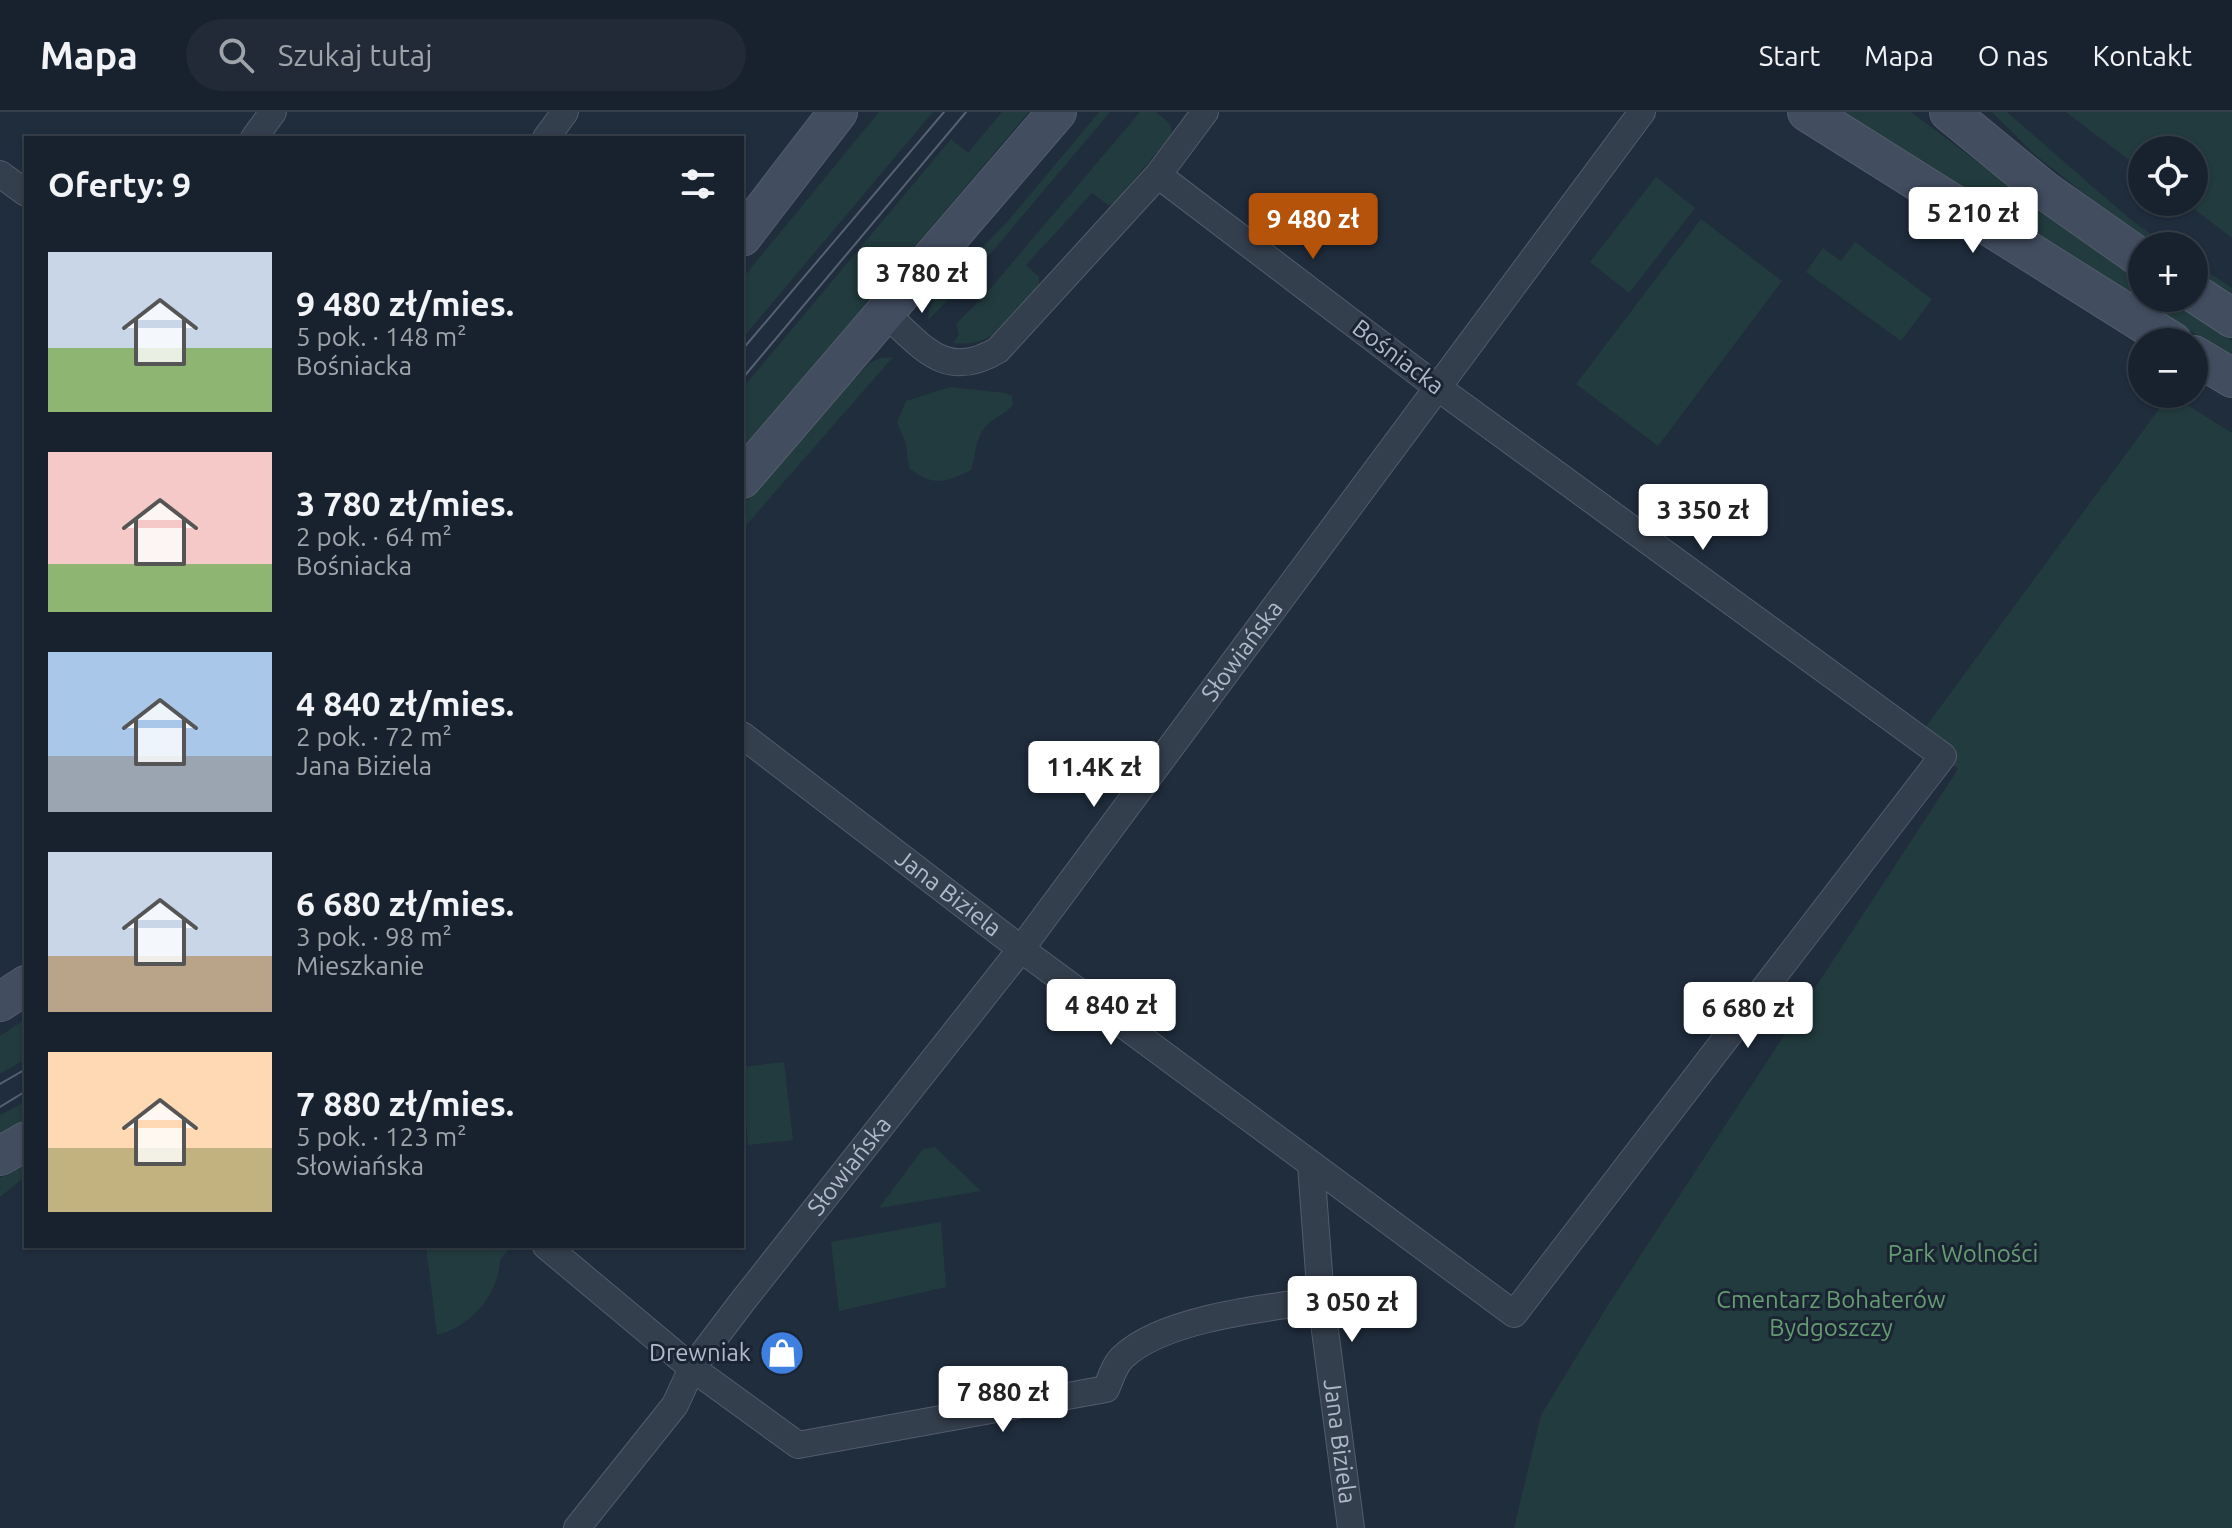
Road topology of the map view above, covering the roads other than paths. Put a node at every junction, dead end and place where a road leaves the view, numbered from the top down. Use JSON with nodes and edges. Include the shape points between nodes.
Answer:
{"nodes":[{"id":1,"x":273,"y":112,"type":"edge"},
{"id":2,"x":565,"y":112,"type":"edge"},
{"id":3,"x":838,"y":112,"type":"edge"},
{"id":4,"x":1057,"y":112,"type":"edge"},
{"id":5,"x":1205,"y":112,"type":"edge"},
{"id":6,"x":1642,"y":112,"type":"edge"},
{"id":7,"x":1807,"y":112,"type":"edge"},
{"id":8,"x":1949,"y":112,"type":"edge"},
{"id":9,"x":255,"y":136,"type":"edge"},
{"id":10,"x":547,"y":136,"type":"edge"},
{"id":11,"x":0,"y":174,"type":"edge"},
{"id":12,"x":1158,"y":175,"type":"junction"},
{"id":13,"x":24,"y":192,"type":"edge"},
{"id":14,"x":744,"y":234,"type":"edge"},
{"id":15,"x":2128,"y":249,"type":"edge"},
{"id":16,"x":2208,"y":302,"type":"edge"},
{"id":17,"x":884,"y":312,"type":"junction"},
{"id":18,"x":2232,"y":318,"type":"edge"},
{"id":19,"x":2151,"y":328,"type":"edge"},
{"id":20,"x":2208,"y":363,"type":"edge"},
{"id":21,"x":2232,"y":378,"type":"edge"},
{"id":22,"x":1437,"y":387,"type":"junction"},
{"id":23,"x":744,"y":477,"type":"edge"},
{"id":24,"x":744,"y":737,"type":"edge"},
{"id":25,"x":1021,"y":949,"type":"junction"},
{"id":26,"x":24,"y":986,"type":"edge"},
{"id":27,"x":0,"y":1002,"type":"edge"},
{"id":28,"x":24,"y":1142,"type":"edge"},
{"id":29,"x":0,"y":1156,"type":"edge"},
{"id":30,"x":1311,"y":1165,"type":"junction"},
{"id":31,"x":548,"y":1248,"type":"edge"},
{"id":32,"x":1321,"y":1300,"type":"junction"},
{"id":33,"x":1514,"y":1314,"type":"joint"},
{"id":34,"x":692,"y":1368,"type":"junction"},
{"id":35,"x":577,"y":1528,"type":"edge"},
{"id":36,"x":1351,"y":1528,"type":"edge"}],
"edges":[{"from":1,"to":9,"type":"street"},
{"from":2,"to":10,"type":"street"},
{"from":3,"to":14,"type":"main road"},
{"from":4,"to":17,"type":"main road"},
{"from":5,"to":12,"type":"street"},
{"from":6,"to":22,"type":"street","name":"Słowiańska"},
{"from":7,"to":19,"type":"main road"},
{"from":8,"to":15,"type":"main road","via":[[2044,190]]},
{"from":11,"to":13,"type":"street"},
{"from":12,"to":17,"type":"street","via":[[1016,332],[980,361],[964,365],[937,357]]},
{"from":12,"to":22,"type":"street","name":"Bośniacka"},
{"from":16,"to":18,"type":"main road"},
{"from":17,"to":23,"type":"main road"},
{"from":20,"to":21,"type":"main road"},
{"from":22,"to":25,"type":"street","name":"Słowiańska"},
{"from":22,"to":33,"type":"street","name":"Bośniacka","via":[[1943,756]]},
{"from":24,"to":25,"type":"street","name":"Jana Biziela"},
{"from":25,"to":30,"type":"street","name":"Jana Biziela"},
{"from":25,"to":34,"type":"street","name":"Słowiańska"},
{"from":26,"to":27,"type":"main road"},
{"from":28,"to":29,"type":"main road"},
{"from":30,"to":32,"type":"street","name":"Jana Biziela"},
{"from":30,"to":33,"type":"street","name":"Jana Biziela"},
{"from":31,"to":34,"type":"street"},
{"from":32,"to":34,"type":"street","via":[[1219,1316],[1146,1339],[1121,1358],[1106,1389],[798,1445]]},
{"from":32,"to":36,"type":"street","name":"Jana Biziela"},
{"from":34,"to":35,"type":"street","name":"Słowiańska","via":[[675,1405]]}]}
